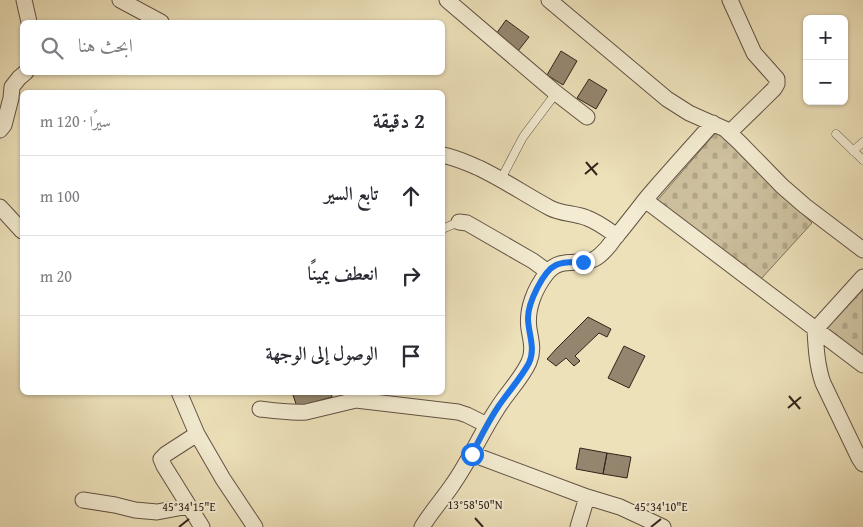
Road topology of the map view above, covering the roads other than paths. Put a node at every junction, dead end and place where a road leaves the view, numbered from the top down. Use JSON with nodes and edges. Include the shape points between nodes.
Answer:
{"nodes":[{"id":1,"x":24,"y":0,"type":"edge"},
{"id":2,"x":120,"y":0,"type":"edge"},
{"id":3,"x":446,"y":0,"type":"edge"},
{"id":4,"x":549,"y":0,"type":"edge"},
{"id":5,"x":730,"y":0,"type":"edge"},
{"id":6,"x":28,"y":20,"type":"edge"},
{"id":7,"x":158,"y":20,"type":"edge"},
{"id":8,"x":23,"y":75,"type":"edge"},
{"id":9,"x":556,"y":93,"type":"junction"},
{"id":10,"x":587,"y":117,"type":"dead end"},
{"id":11,"x":713,"y":123,"type":"junction"},
{"id":12,"x":0,"y":130,"type":"edge"},
{"id":13,"x":729,"y":133,"type":"junction"},
{"id":14,"x":836,"y":134,"type":"dead end"},
{"id":15,"x":863,"y":142,"type":"edge"},
{"id":16,"x":853,"y":151,"type":"junction"},
{"id":17,"x":445,"y":156,"type":"edge"},
{"id":18,"x":863,"y":160,"type":"edge"},
{"id":19,"x":501,"y":179,"type":"junction"},
{"id":20,"x":645,"y":200,"type":"junction"},
{"id":21,"x":2,"y":214,"type":"edge"},
{"id":22,"x":459,"y":222,"type":"joint"},
{"id":23,"x":445,"y":228,"type":"edge"},
{"id":24,"x":20,"y":229,"type":"edge"},
{"id":25,"x":617,"y":236,"type":"junction"},
{"id":26,"x":863,"y":250,"type":"edge"},
{"id":27,"x":548,"y":272,"type":"junction"},
{"id":28,"x":863,"y":277,"type":"edge"},
{"id":29,"x":815,"y":330,"type":"junction"},
{"id":30,"x":863,"y":365,"type":"edge"},
{"id":31,"x":180,"y":395,"type":"edge"},
{"id":32,"x":260,"y":409,"type":"dead end"},
{"id":33,"x":486,"y":425,"type":"junction"},
{"id":34,"x":198,"y":434,"type":"junction"},
{"id":35,"x":472,"y":454,"type":"junction"},
{"id":36,"x":863,"y":464,"type":"edge"},
{"id":37,"x":586,"y":497,"type":"junction"},
{"id":38,"x":83,"y":500,"type":"dead end"},
{"id":39,"x":189,"y":506,"type":"junction"},
{"id":40,"x":202,"y":527,"type":"edge"},
{"id":41,"x":255,"y":527,"type":"edge"},
{"id":42,"x":422,"y":527,"type":"edge"},
{"id":43,"x":578,"y":527,"type":"edge"},
{"id":44,"x":663,"y":527,"type":"edge"}],
"edges":[{"from":1,"to":6,"type":"street"},
{"from":2,"to":7,"type":"street"},
{"from":3,"to":9,"type":"street"},
{"from":4,"to":11,"type":"street","via":[[667,99],[689,114]]},
{"from":5,"to":13,"type":"street","via":[[754,52],[777,79],[777,84]]},
{"from":8,"to":12,"type":"street","via":[[12,87]]},
{"from":9,"to":10,"type":"street"},
{"from":9,"to":19,"type":"lane","via":[[523,137]]},
{"from":11,"to":13,"type":"street"},
{"from":11,"to":20,"type":"street"},
{"from":13,"to":26,"type":"street","via":[[782,186]]},
{"from":14,"to":16,"type":"lane"},
{"from":15,"to":16,"type":"lane"},
{"from":16,"to":18,"type":"lane"},
{"from":17,"to":19,"type":"street"},
{"from":19,"to":25,"type":"street","via":[[551,209],[587,218]]},
{"from":20,"to":25,"type":"street"},
{"from":20,"to":29,"type":"street"},
{"from":21,"to":24,"type":"street"},
{"from":22,"to":23,"type":"lane"},
{"from":22,"to":27,"type":"street","via":[[467,223]]},
{"from":25,"to":27,"type":"street","via":[[595,259],[560,263]]},
{"from":27,"to":33,"type":"street","via":[[530,305],[532,353],[528,364]]},
{"from":28,"to":29,"type":"street"},
{"from":29,"to":30,"type":"street"},
{"from":29,"to":36,"type":"street","via":[[821,378]]},
{"from":31,"to":34,"type":"street"},
{"from":32,"to":33,"type":"street","via":[[299,413],[356,400],[371,401],[458,412]]},
{"from":33,"to":35,"type":"street"},
{"from":34,"to":39,"type":"street","via":[[162,459]]},
{"from":34,"to":41,"type":"street"},
{"from":35,"to":37,"type":"street"},
{"from":35,"to":42,"type":"street"},
{"from":37,"to":43,"type":"street"},
{"from":37,"to":44,"type":"street","via":[[620,507]]},
{"from":38,"to":39,"type":"street","via":[[157,512]]},
{"from":39,"to":40,"type":"street"}]}
